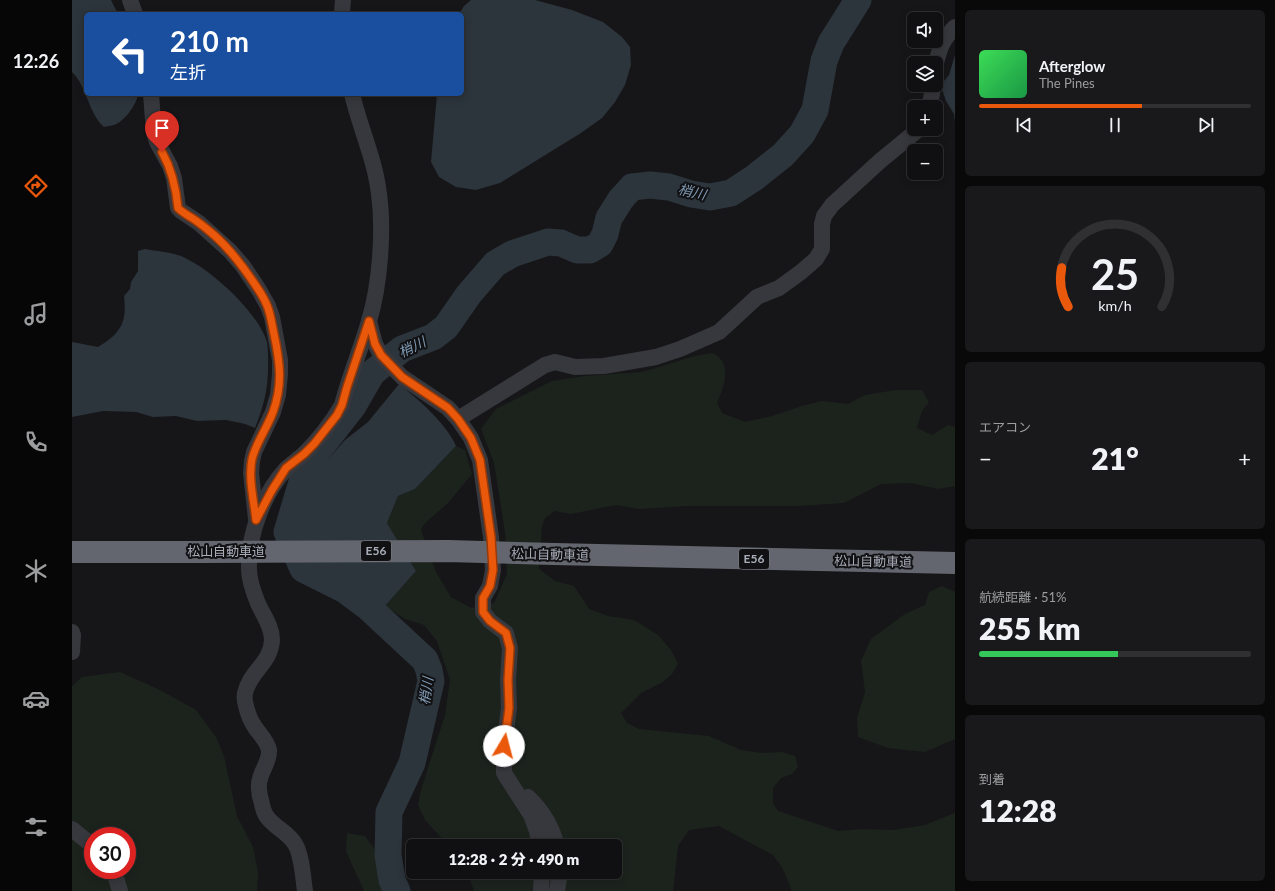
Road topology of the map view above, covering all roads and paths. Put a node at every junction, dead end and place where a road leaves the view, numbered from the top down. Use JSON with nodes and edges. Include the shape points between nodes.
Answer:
{"nodes":[{"id":1,"x":130,"y":0,"type":"edge"},
{"id":2,"x":343,"y":0,"type":"edge"},
{"id":3,"x":134,"y":12,"type":"edge"},
{"id":4,"x":342,"y":12,"type":"edge"},
{"id":5,"x":955,"y":28,"type":"edge"},
{"id":6,"x":938,"y":56,"type":"edge"},
{"id":7,"x":151,"y":96,"type":"edge"},
{"id":8,"x":353,"y":96,"type":"edge"},
{"id":9,"x":910,"y":136,"type":"edge"},
{"id":10,"x":369,"y":321,"type":"junction"},
{"id":11,"x":458,"y":419,"type":"junction"},
{"id":12,"x":256,"y":520,"type":"junction"},
{"id":13,"x":72,"y":552,"type":"edge"},
{"id":14,"x":955,"y":563,"type":"edge"},
{"id":15,"x":72,"y":632,"type":"edge"},
{"id":16,"x":72,"y":652,"type":"edge"},
{"id":17,"x":515,"y":789,"type":"junction"},
{"id":18,"x":72,"y":829,"type":"edge"},
{"id":19,"x":84,"y":839,"type":"edge"},
{"id":20,"x":539,"y":839,"type":"edge"},
{"id":21,"x":555,"y":839,"type":"edge"},
{"id":22,"x":116,"y":879,"type":"edge"},
{"id":23,"x":542,"y":879,"type":"edge"},
{"id":24,"x":559,"y":879,"type":"edge"},
{"id":25,"x":120,"y":891,"type":"edge"},
{"id":26,"x":305,"y":891,"type":"edge"},
{"id":27,"x":541,"y":891,"type":"edge"},
{"id":28,"x":557,"y":891,"type":"edge"}],
"edges":[{"from":1,"to":3,"type":"street"},
{"from":2,"to":4,"type":"street"},
{"from":5,"to":6,"type":"street","via":[[941,44]]},
{"from":7,"to":12,"type":"street","via":[[154,133],[174,178],[178,208],[200,223],[243,266],[259,290],[272,317],[280,374],[273,412],[252,461]]},
{"from":8,"to":10,"type":"street","via":[[368,144],[379,194],[380,250]]},
{"from":9,"to":11,"type":"street","via":[[832,205],[824,216],[822,249],[816,259],[779,288],[757,297],[719,332],[656,357],[604,366],[575,367],[555,362],[545,364]]},
{"from":10,"to":11,"type":"street","via":[[375,344],[389,365],[402,377],[448,408]]},
{"from":10,"to":12,"type":"street","via":[[337,415],[314,444],[286,468]]},
{"from":11,"to":17,"type":"street","via":[[471,438],[480,460],[491,537],[493,570],[490,586],[483,598],[483,612],[506,633],[510,648],[504,772]]},
{"from":12,"to":26,"type":"street","via":[[249,569],[251,584],[270,626],[272,640],[269,657],[250,679],[244,694],[253,724],[269,750],[267,763],[259,780],[260,799],[267,817],[290,835],[297,846]]},
{"from":13,"to":14,"type":"highway","name":"松山自動車道","number":"E56","bridge":true,"via":[[448,551]]},
{"from":15,"to":16,"type":"street"},
{"from":17,"to":20,"type":"street","via":[[531,814]]},
{"from":17,"to":21,"type":"street","via":[[529,798],[542,813]]},
{"from":18,"to":19,"type":"street"},
{"from":22,"to":25,"type":"street"},
{"from":23,"to":27,"type":"street"},
{"from":24,"to":28,"type":"street"}]}
